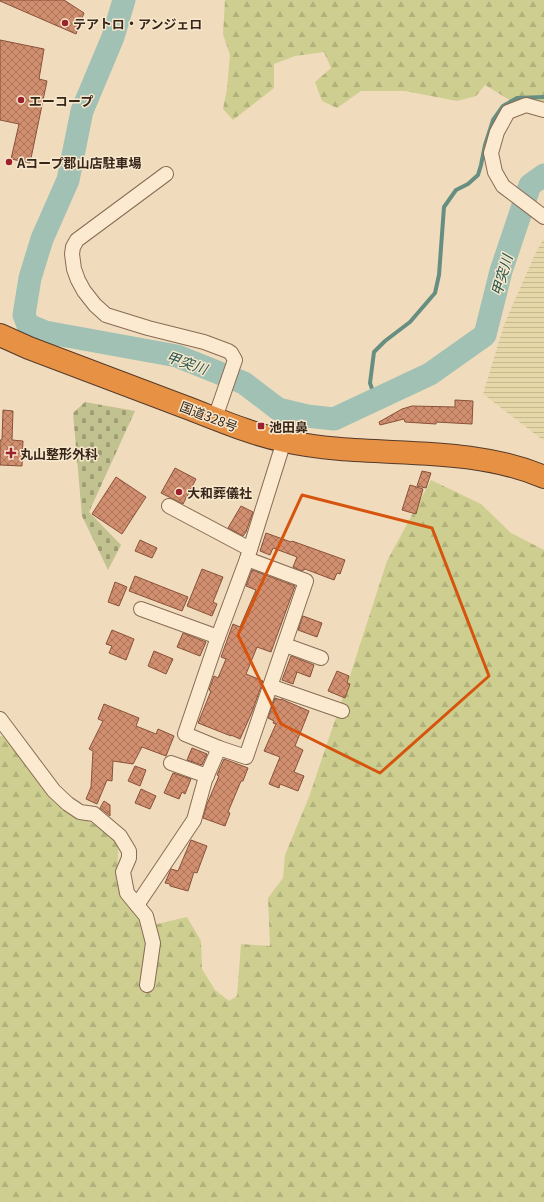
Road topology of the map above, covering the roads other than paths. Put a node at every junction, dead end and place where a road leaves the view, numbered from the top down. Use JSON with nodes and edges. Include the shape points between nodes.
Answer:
{"nodes":[{"id":1,"x":544,"y":110,"type":"edge"},
{"id":2,"x":166,"y":174,"type":"dead end"},
{"id":3,"x":544,"y":217,"type":"edge"},
{"id":4,"x":0,"y":335,"type":"edge"},
{"id":5,"x":216,"y":413,"type":"junction"},
{"id":6,"x":284,"y":441,"type":"junction"},
{"id":7,"x":544,"y":477,"type":"edge"},
{"id":8,"x":169,"y":506,"type":"dead end"},
{"id":9,"x":248,"y":554,"type":"junction"},
{"id":10,"x":141,"y":609,"type":"dead end"},
{"id":11,"x":218,"y":637,"type":"junction"},
{"id":12,"x":285,"y":645,"type":"junction"},
{"id":13,"x":321,"y":658,"type":"dead end"},
{"id":14,"x":270,"y":686,"type":"junction"},
{"id":15,"x":342,"y":711,"type":"dead end"},
{"id":16,"x":0,"y":719,"type":"edge"},
{"id":17,"x":219,"y":748,"type":"junction"},
{"id":18,"x":171,"y":763,"type":"dead end"},
{"id":19,"x":207,"y":776,"type":"junction"},
{"id":20,"x":137,"y":905,"type":"junction"},
{"id":21,"x":147,"y":984,"type":"dead end"}],
"edges":[{"from":1,"to":3,"type":"street","via":[[526,105],[508,112],[497,132],[491,153],[495,172],[503,186]]},
{"from":2,"to":5,"type":"street","via":[[77,240],[72,254],[74,268],[84,291],[106,315],[204,342],[231,353],[236,360]]},
{"from":4,"to":5,"type":"highway","name":"国道328号","via":[[29,348]]},
{"from":5,"to":6,"type":"highway","name":"国道328号","via":[[252,432]]},
{"from":6,"to":7,"type":"highway","name":"国道328号","via":[[333,450],[459,456],[497,462]]},
{"from":6,"to":9,"type":"street"},
{"from":8,"to":9,"type":"street"},
{"from":9,"to":11,"type":"street"},
{"from":9,"to":12,"type":"street","via":[[306,581]]},
{"from":10,"to":11,"type":"street"},
{"from":11,"to":17,"type":"street","via":[[185,734]]},
{"from":12,"to":13,"type":"street"},
{"from":12,"to":14,"type":"street"},
{"from":14,"to":15,"type":"street"},
{"from":14,"to":17,"type":"street","via":[[246,757]]},
{"from":16,"to":20,"type":"street","via":[[54,791],[80,812],[94,814],[120,836],[129,850],[129,858],[123,872],[127,893]]},
{"from":17,"to":19,"type":"street"},
{"from":18,"to":19,"type":"street"},
{"from":19,"to":20,"type":"street","via":[[194,820]]},
{"from":20,"to":21,"type":"street","via":[[146,916],[153,943]]}]}
